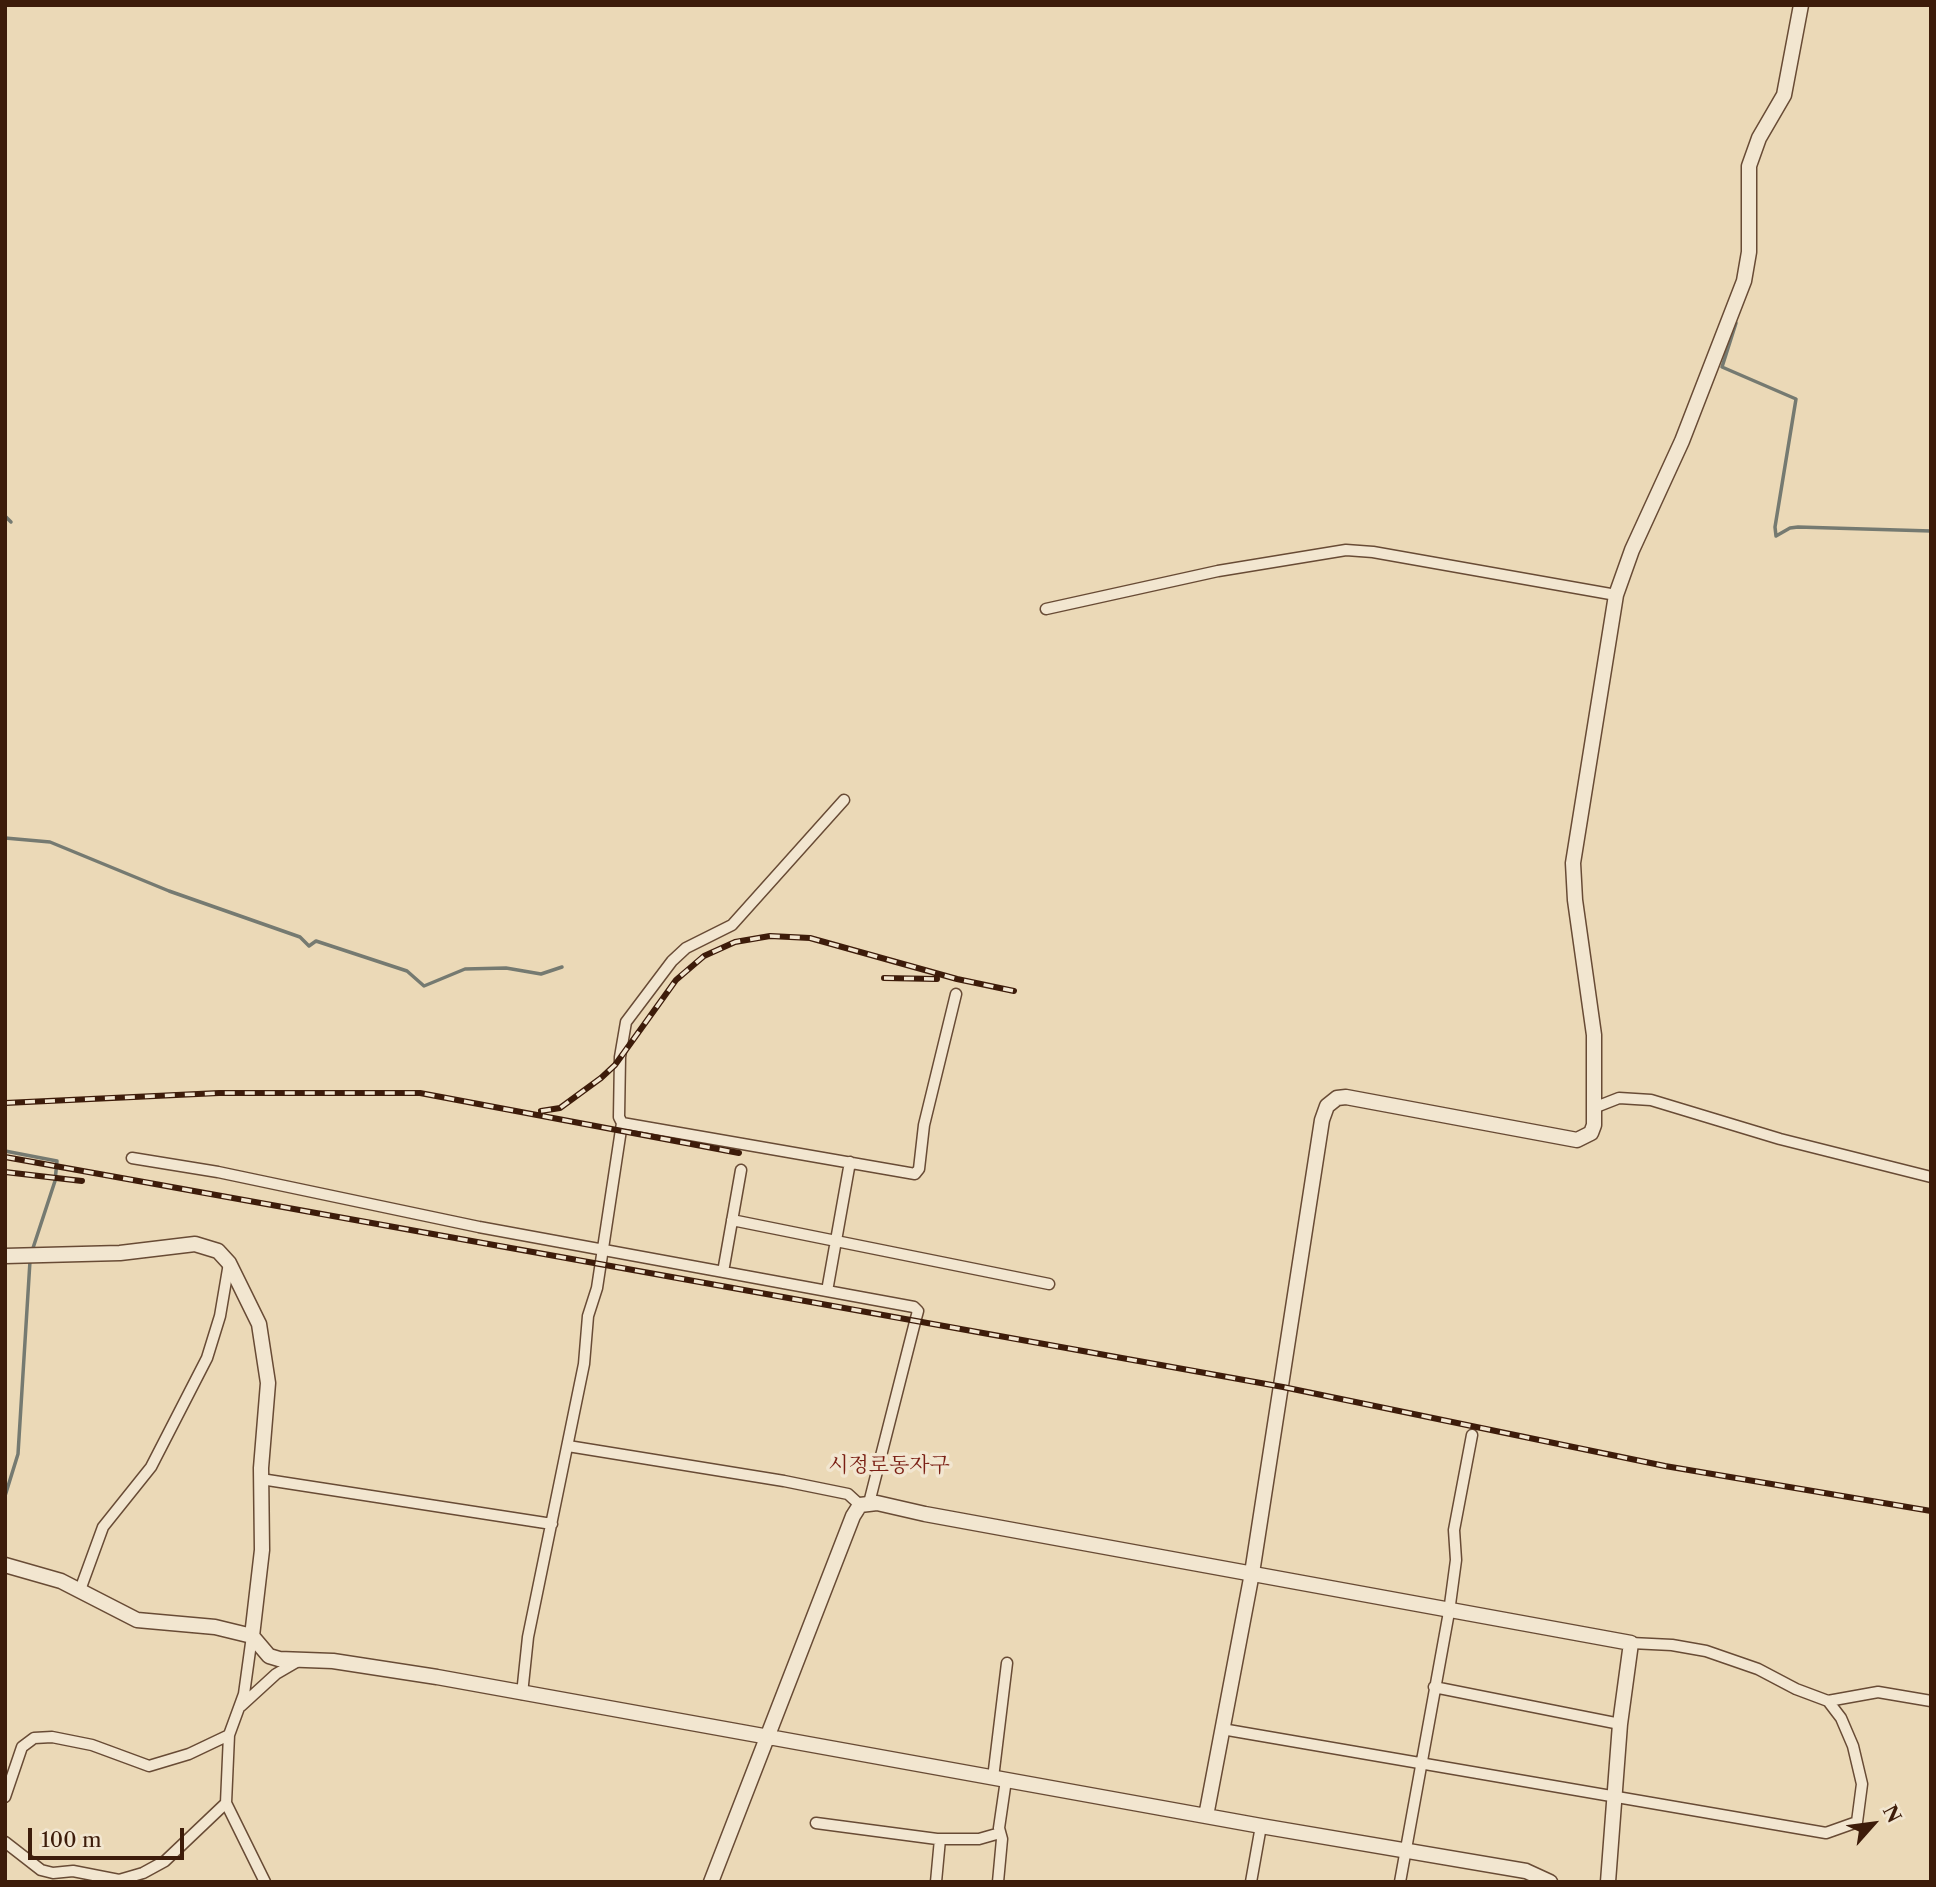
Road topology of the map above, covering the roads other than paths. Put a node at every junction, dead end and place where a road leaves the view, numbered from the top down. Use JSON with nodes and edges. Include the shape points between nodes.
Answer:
{"nodes":[{"id":1,"x":1801,"y":5,"type":"edge"},
{"id":2,"x":1616,"y":595,"type":"junction"},
{"id":3,"x":1046,"y":609,"type":"dead end"},
{"id":4,"x":845,"y":800,"type":"dead end"},
{"id":5,"x":956,"y":993,"type":"dead end"},
{"id":6,"x":1596,"y":1107,"type":"junction"},
{"id":7,"x":622,"y":1123,"type":"junction"},
{"id":8,"x":132,"y":1158,"type":"dead end"},
{"id":9,"x":850,"y":1162,"type":"junction"},
{"id":10,"x":741,"y":1170,"type":"dead end"},
{"id":11,"x":1931,"y":1177,"type":"edge"},
{"id":12,"x":732,"y":1220,"type":"junction"},
{"id":13,"x":837,"y":1241,"type":"junction"},
{"id":14,"x":601,"y":1248,"type":"junction"},
{"id":15,"x":5,"y":1256,"type":"edge"},
{"id":16,"x":229,"y":1263,"type":"junction"},
{"id":17,"x":723,"y":1272,"type":"junction"},
{"id":18,"x":1049,"y":1284,"type":"dead end"},
{"id":19,"x":827,"y":1291,"type":"junction"},
{"id":20,"x":1472,"y":1435,"type":"dead end"},
{"id":21,"x":568,"y":1446,"type":"junction"},
{"id":22,"x":261,"y":1479,"type":"junction"},
{"id":23,"x":864,"y":1504,"type":"junction"},
{"id":24,"x":552,"y":1524,"type":"junction"},
{"id":25,"x":5,"y":1565,"type":"edge"},
{"id":26,"x":1252,"y":1573,"type":"junction"},
{"id":27,"x":80,"y":1590,"type":"junction"},
{"id":28,"x":1449,"y":1612,"type":"junction"},
{"id":29,"x":252,"y":1636,"type":"junction"},
{"id":30,"x":1631,"y":1643,"type":"junction"},
{"id":31,"x":305,"y":1658,"type":"junction"},
{"id":32,"x":1007,"y":1664,"type":"dead end"},
{"id":33,"x":1434,"y":1687,"type":"junction"},
{"id":34,"x":522,"y":1694,"type":"junction"},
{"id":35,"x":1828,"y":1700,"type":"junction"},
{"id":36,"x":1931,"y":1701,"type":"edge"},
{"id":37,"x":240,"y":1708,"type":"junction"},
{"id":38,"x":1620,"y":1724,"type":"junction"},
{"id":39,"x":1222,"y":1729,"type":"junction"},
{"id":40,"x":229,"y":1735,"type":"junction"},
{"id":41,"x":766,"y":1736,"type":"junction"},
{"id":42,"x":1420,"y":1763,"type":"junction"},
{"id":43,"x":1000,"y":1779,"type":"junction"},
{"id":44,"x":1614,"y":1796,"type":"junction"},
{"id":45,"x":5,"y":1797,"type":"edge"},
{"id":46,"x":226,"y":1803,"type":"junction"},
{"id":47,"x":1206,"y":1816,"type":"junction"},
{"id":48,"x":816,"y":1823,"type":"dead end"},
{"id":49,"x":1261,"y":1826,"type":"junction"},
{"id":50,"x":1000,"y":1833,"type":"junction"},
{"id":51,"x":940,"y":1839,"type":"junction"},
{"id":52,"x":5,"y":1842,"type":"edge"},
{"id":53,"x":1406,"y":1850,"type":"junction"},
{"id":54,"x":265,"y":1882,"type":"edge"},
{"id":55,"x":711,"y":1882,"type":"edge"},
{"id":56,"x":936,"y":1882,"type":"edge"},
{"id":57,"x":998,"y":1882,"type":"edge"},
{"id":58,"x":1251,"y":1882,"type":"edge"},
{"id":59,"x":1400,"y":1882,"type":"edge"},
{"id":60,"x":1550,"y":1882,"type":"edge"},
{"id":61,"x":1608,"y":1882,"type":"edge"}],
"edges":[{"from":1,"to":2,"type":"street","via":[[1784,95],[1749,166],[1749,252],[1744,281]]},
{"from":2,"to":3,"type":"street","via":[[1346,550],[1218,571]]},
{"from":2,"to":6,"type":"street","via":[[1573,863],[1594,1035]]},
{"from":4,"to":7,"type":"street","via":[[732,925],[679,953],[635,1007],[623,1034]]},
{"from":5,"to":9,"type":"street","via":[[917,1172]]},
{"from":6,"to":11,"type":"street","via":[[1619,1098],[1651,1100]]},
{"from":6,"to":26,"type":"street","via":[[1591,1133],[1577,1140],[1346,1097],[1327,1106]]},
{"from":7,"to":9,"type":"street"},
{"from":7,"to":14,"type":"street"},
{"from":8,"to":14,"type":"street"},
{"from":9,"to":13,"type":"street"},
{"from":10,"to":12,"type":"street"},
{"from":12,"to":13,"type":"street"},
{"from":12,"to":17,"type":"street"},
{"from":13,"to":18,"type":"street"},
{"from":13,"to":19,"type":"street"},
{"from":14,"to":17,"type":"street"},
{"from":14,"to":21,"type":"street"},
{"from":15,"to":16,"type":"street","via":[[120,1253],[195,1244],[218,1251]]},
{"from":16,"to":22,"type":"street","via":[[262,1338],[268,1409]]},
{"from":16,"to":27,"type":"street","via":[[207,1358],[151,1467],[103,1527]]},
{"from":17,"to":19,"type":"street"},
{"from":19,"to":23,"type":"street","via":[[907,1304],[918,1311]]},
{"from":20,"to":28,"type":"street","via":[[1454,1530],[1456,1560]]},
{"from":21,"to":23,"type":"street","via":[[784,1481],[848,1494]]},
{"from":21,"to":24,"type":"street"},
{"from":22,"to":24,"type":"street"},
{"from":22,"to":29,"type":"street","via":[[262,1550]]},
{"from":23,"to":26,"type":"street"},
{"from":23,"to":41,"type":"street","via":[[852,1516]]},
{"from":24,"to":34,"type":"street","via":[[528,1637]]},
{"from":25,"to":27,"type":"street"},
{"from":26,"to":28,"type":"street"},
{"from":26,"to":39,"type":"street"},
{"from":27,"to":29,"type":"street","via":[[137,1620],[215,1627]]},
{"from":28,"to":30,"type":"street"},
{"from":28,"to":33,"type":"street"},
{"from":29,"to":31,"type":"street","via":[[269,1656]]},
{"from":29,"to":37,"type":"street"},
{"from":30,"to":35,"type":"street","via":[[1706,1651]]},
{"from":30,"to":38,"type":"street"},
{"from":31,"to":34,"type":"street"},
{"from":31,"to":37,"type":"street","via":[[276,1674]]},
{"from":32,"to":43,"type":"street"},
{"from":33,"to":38,"type":"street"},
{"from":33,"to":42,"type":"street"},
{"from":34,"to":41,"type":"street"},
{"from":35,"to":36,"type":"street","via":[[1878,1692]]},
{"from":35,"to":44,"type":"street","via":[[1841,1718],[1858,1765],[1862,1784],[1857,1822],[1826,1833]]},
{"from":37,"to":40,"type":"street"},
{"from":38,"to":44,"type":"street"},
{"from":39,"to":42,"type":"street"},
{"from":39,"to":47,"type":"street"},
{"from":40,"to":45,"type":"street","via":[[149,1766],[92,1745],[34,1738],[23,1747]]},
{"from":40,"to":46,"type":"street"},
{"from":41,"to":43,"type":"street"},
{"from":41,"to":55,"type":"street"},
{"from":42,"to":44,"type":"street"},
{"from":42,"to":53,"type":"street"},
{"from":43,"to":47,"type":"street"},
{"from":43,"to":50,"type":"street"},
{"from":44,"to":61,"type":"street"},
{"from":46,"to":52,"type":"street","via":[[165,1861],[119,1880],[41,1870]]},
{"from":46,"to":54,"type":"street"},
{"from":47,"to":49,"type":"street"},
{"from":48,"to":51,"type":"street"},
{"from":49,"to":53,"type":"street"},
{"from":49,"to":58,"type":"street"},
{"from":50,"to":51,"type":"street","via":[[979,1839]]},
{"from":50,"to":57,"type":"street"},
{"from":51,"to":56,"type":"street"},
{"from":53,"to":59,"type":"street"},
{"from":53,"to":60,"type":"street","via":[[1526,1871]]}]}
